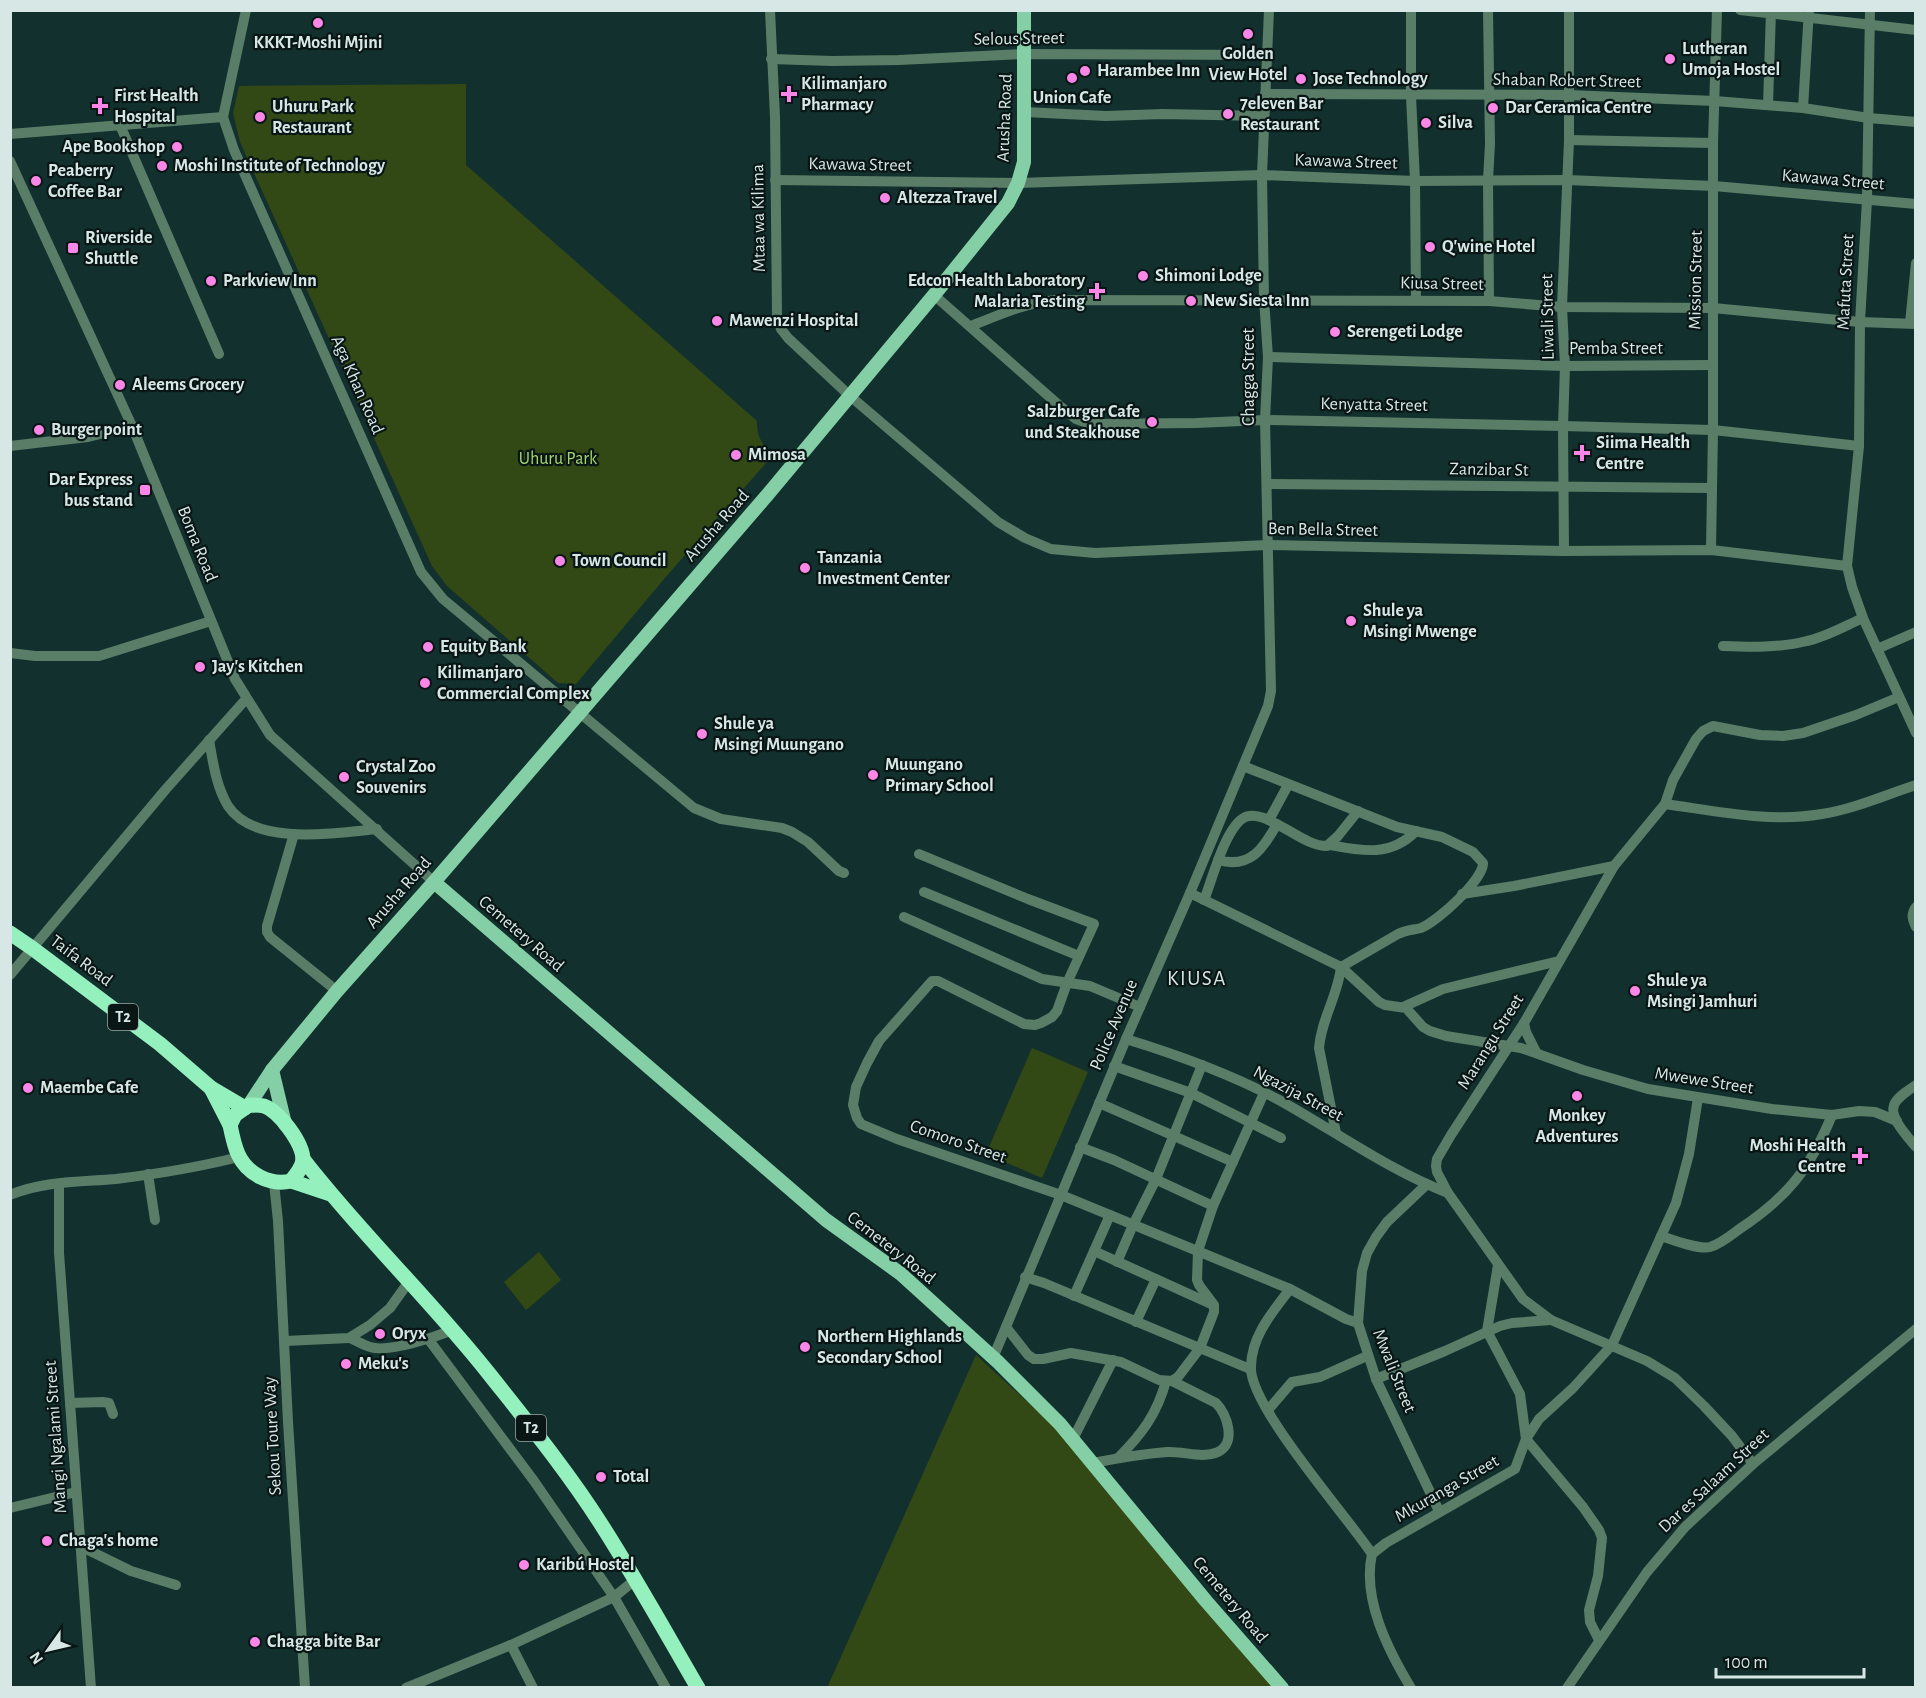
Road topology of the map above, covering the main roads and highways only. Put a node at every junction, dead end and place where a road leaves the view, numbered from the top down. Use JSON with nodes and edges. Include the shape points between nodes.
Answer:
{"nodes":[{"id":1,"x":1024,"y":10,"type":"edge"},
{"id":2,"x":434,"y":882,"type":"junction"},
{"id":3,"x":10,"y":933,"type":"edge"},
{"id":4,"x":272,"y":1070,"type":"junction"},
{"id":5,"x":211,"y":1088,"type":"junction"},
{"id":6,"x":247,"y":1106,"type":"junction"},
{"id":7,"x":285,"y":1124,"type":"junction"},
{"id":8,"x":230,"y":1125,"type":"junction"},
{"id":9,"x":303,"y":1159,"type":"junction"},
{"id":10,"x":291,"y":1181,"type":"junction"},
{"id":11,"x":330,"y":1194,"type":"junction"},
{"id":12,"x":698,"y":1688,"type":"edge"},
{"id":13,"x":1282,"y":1688,"type":"edge"}],
"edges":[{"from":1,"to":2,"type":"main road","name":"Arusha Road","via":[[1024,162],[1018,183],[1002,211],[762,501]]},
{"from":2,"to":4,"type":"main road","name":"Arusha Road"},
{"from":2,"to":13,"type":"main road","name":"Cemetery Road","via":[[826,1220],[901,1274],[993,1358],[1060,1424]]},
{"from":3,"to":5,"type":"highway","name":"Taifa Road","number":"T2","via":[[160,1044]]},
{"from":4,"to":6,"type":"main road","name":"Arusha Road"},
{"from":4,"to":7,"type":"main road"},
{"from":5,"to":6,"type":"highway","name":"Taifa Road","number":"T2"},
{"from":5,"to":8,"type":"highway","name":"Taifa Road","number":"T2"},
{"from":6,"to":7,"type":"highway","number":"T2","via":[[263,1106]]},
{"from":6,"to":8,"type":"highway"},
{"from":7,"to":9,"type":"highway","number":"T2"},
{"from":8,"to":10,"type":"highway","number":"T2","via":[[239,1157],[259,1176],[274,1183]]},
{"from":9,"to":10,"type":"highway"},
{"from":9,"to":11,"type":"highway","number":"T2"},
{"from":10,"to":11,"type":"highway","number":"T2"},
{"from":11,"to":12,"type":"highway","number":"T2","via":[[453,1330],[567,1475]]}]}
